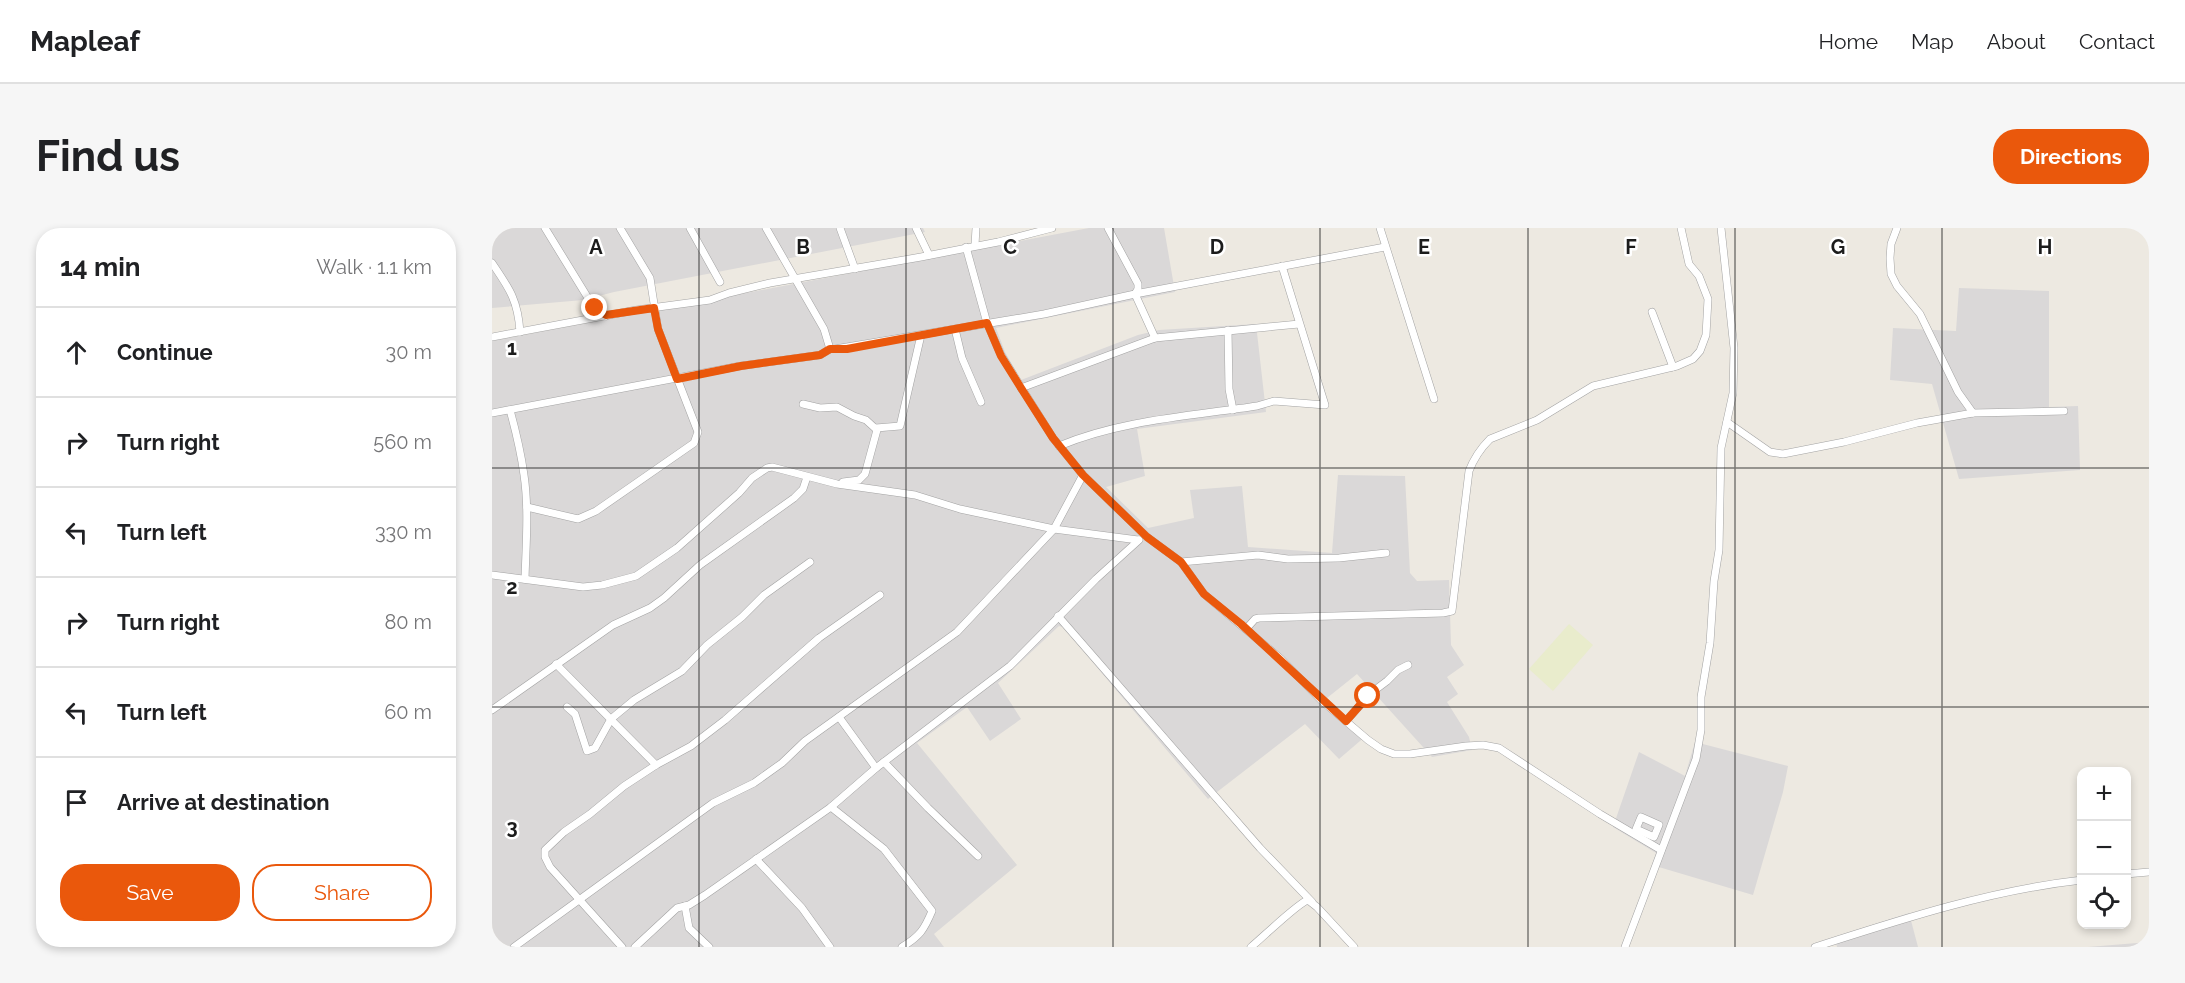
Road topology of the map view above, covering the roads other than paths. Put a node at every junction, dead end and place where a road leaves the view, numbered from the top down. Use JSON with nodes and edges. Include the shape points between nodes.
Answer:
{"nodes":[{"id":1,"x":545,"y":228,"type":"edge"},
{"id":2,"x":620,"y":228,"type":"edge"},
{"id":3,"x":690,"y":228,"type":"edge"},
{"id":4,"x":766,"y":228,"type":"edge"},
{"id":5,"x":840,"y":228,"type":"edge"},
{"id":6,"x":916,"y":228,"type":"edge"},
{"id":7,"x":976,"y":228,"type":"edge"},
{"id":8,"x":1049,"y":228,"type":"edge"},
{"id":9,"x":1108,"y":228,"type":"edge"},
{"id":10,"x":1380,"y":228,"type":"edge"},
{"id":11,"x":1682,"y":228,"type":"edge"},
{"id":12,"x":1721,"y":228,"type":"edge"},
{"id":13,"x":1897,"y":228,"type":"edge"},
{"id":14,"x":975,"y":245,"type":"junction"},
{"id":15,"x":966,"y":247,"type":"junction"},
{"id":16,"x":1386,"y":247,"type":"junction"},
{"id":17,"x":929,"y":255,"type":"junction"},
{"id":18,"x":492,"y":263,"type":"edge"},
{"id":19,"x":1282,"y":266,"type":"junction"},
{"id":20,"x":855,"y":269,"type":"junction"},
{"id":21,"x":795,"y":278,"type":"junction"},
{"id":22,"x":720,"y":282,"type":"dead end"},
{"id":23,"x":1135,"y":294,"type":"junction"},
{"id":24,"x":654,"y":308,"type":"junction"},
{"id":25,"x":1652,"y":312,"type":"dead end"},
{"id":26,"x":606,"y":315,"type":"junction"},
{"id":27,"x":987,"y":323,"type":"junction"},
{"id":28,"x":1299,"y":324,"type":"junction"},
{"id":29,"x":955,"y":329,"type":"junction"},
{"id":30,"x":1228,"y":330,"type":"junction"},
{"id":31,"x":520,"y":332,"type":"junction"},
{"id":32,"x":921,"y":335,"type":"junction"},
{"id":33,"x":492,"y":337,"type":"edge"},
{"id":34,"x":1155,"y":338,"type":"junction"},
{"id":35,"x":830,"y":349,"type":"junction"},
{"id":36,"x":1673,"y":367,"type":"junction"},
{"id":37,"x":677,"y":379,"type":"junction"},
{"id":38,"x":1021,"y":388,"type":"junction"},
{"id":39,"x":1434,"y":399,"type":"dead end"},
{"id":40,"x":981,"y":402,"type":"dead end"},
{"id":41,"x":803,"y":404,"type":"dead end"},
{"id":42,"x":510,"y":410,"type":"junction"},
{"id":43,"x":1233,"y":410,"type":"junction"},
{"id":44,"x":2064,"y":411,"type":"dead end"},
{"id":45,"x":492,"y":413,"type":"edge"},
{"id":46,"x":1973,"y":413,"type":"junction"},
{"id":47,"x":1728,"y":422,"type":"junction"},
{"id":48,"x":876,"y":428,"type":"junction"},
{"id":49,"x":1059,"y":446,"type":"junction"},
{"id":50,"x":1083,"y":475,"type":"junction"},
{"id":51,"x":807,"y":477,"type":"junction"},
{"id":52,"x":834,"y":484,"type":"junction"},
{"id":53,"x":527,"y":507,"type":"junction"},
{"id":54,"x":1054,"y":529,"type":"junction"},
{"id":55,"x":1147,"y":537,"type":"junction"},
{"id":56,"x":1138,"y":540,"type":"junction"},
{"id":57,"x":1386,"y":553,"type":"dead end"},
{"id":58,"x":810,"y":562,"type":"dead end"},
{"id":59,"x":1181,"y":562,"type":"junction"},
{"id":60,"x":492,"y":575,"type":"edge"},
{"id":61,"x":525,"y":579,"type":"junction"},
{"id":62,"x":880,"y":595,"type":"dead end"},
{"id":63,"x":1058,"y":616,"type":"junction"},
{"id":64,"x":1246,"y":628,"type":"junction"},
{"id":65,"x":556,"y":664,"type":"junction"},
{"id":66,"x":1408,"y":665,"type":"dead end"},
{"id":67,"x":567,"y":707,"type":"dead end"},
{"id":68,"x":492,"y":710,"type":"edge"},
{"id":69,"x":839,"y":717,"type":"junction"},
{"id":70,"x":611,"y":719,"type":"junction"},
{"id":71,"x":1346,"y":721,"type":"junction"},
{"id":72,"x":884,"y":762,"type":"junction"},
{"id":73,"x":656,"y":765,"type":"junction"},
{"id":74,"x":876,"y":768,"type":"junction"},
{"id":75,"x":831,"y":807,"type":"junction"},
{"id":76,"x":1661,"y":850,"type":"junction"},
{"id":77,"x":978,"y":856,"type":"dead end"},
{"id":78,"x":756,"y":859,"type":"junction"},
{"id":79,"x":2149,"y":872,"type":"edge"},
{"id":80,"x":2131,"y":874,"type":"edge"},
{"id":81,"x":2077,"y":881,"type":"edge"},
{"id":82,"x":579,"y":900,"type":"junction"},
{"id":83,"x":1312,"y":902,"type":"junction"},
{"id":84,"x":685,"y":906,"type":"junction"},
{"id":85,"x":514,"y":947,"type":"edge"},
{"id":86,"x":622,"y":947,"type":"edge"},
{"id":87,"x":635,"y":947,"type":"edge"},
{"id":88,"x":709,"y":947,"type":"edge"},
{"id":89,"x":830,"y":947,"type":"edge"},
{"id":90,"x":902,"y":947,"type":"edge"},
{"id":91,"x":1251,"y":947,"type":"edge"},
{"id":92,"x":1354,"y":947,"type":"edge"},
{"id":93,"x":1625,"y":947,"type":"edge"},
{"id":94,"x":1815,"y":947,"type":"edge"}],
"edges":[{"from":1,"to":26,"type":"street","via":[[595,308]]},
{"from":2,"to":24,"type":"street","via":[[650,278]]},
{"from":3,"to":22,"type":"street"},
{"from":4,"to":21,"type":"street"},
{"from":5,"to":20,"type":"street"},
{"from":6,"to":17,"type":"street"},
{"from":7,"to":14,"type":"street"},
{"from":8,"to":14,"type":"street"},
{"from":9,"to":23,"type":"street","via":[[1137,284]]},
{"from":10,"to":16,"type":"street"},
{"from":11,"to":36,"type":"street","via":[[1689,264],[1699,276],[1708,299],[1706,335],[1693,359]]},
{"from":12,"to":47,"type":"street","via":[[1734,348]]},
{"from":13,"to":46,"type":"street","via":[[1891,251],[1892,274],[1920,314],[1958,392]]},
{"from":14,"to":15,"type":"street"},
{"from":15,"to":17,"type":"street"},
{"from":15,"to":27,"type":"street"},
{"from":16,"to":19,"type":"street"},
{"from":16,"to":39,"type":"street"},
{"from":17,"to":20,"type":"street"},
{"from":18,"to":31,"type":"street","via":[[517,303]]},
{"from":19,"to":23,"type":"street"},
{"from":19,"to":28,"type":"street"},
{"from":20,"to":21,"type":"street"},
{"from":21,"to":24,"type":"street","via":[[710,300]]},
{"from":21,"to":35,"type":"street","via":[[824,329]]},
{"from":23,"to":27,"type":"street"},
{"from":23,"to":34,"type":"street"},
{"from":24,"to":26,"type":"street"},
{"from":24,"to":37,"type":"street"},
{"from":25,"to":36,"type":"street"},
{"from":26,"to":31,"type":"street"},
{"from":27,"to":29,"type":"street"},
{"from":27,"to":38,"type":"street"},
{"from":28,"to":30,"type":"street"},
{"from":28,"to":43,"type":"street","via":[[1325,405],[1274,401]]},
{"from":29,"to":32,"type":"street"},
{"from":29,"to":40,"type":"street","via":[[962,358]]},
{"from":30,"to":34,"type":"street"},
{"from":30,"to":43,"type":"street"},
{"from":31,"to":33,"type":"street"},
{"from":32,"to":35,"type":"street"},
{"from":32,"to":48,"type":"street","via":[[900,426]]},
{"from":34,"to":38,"type":"street"},
{"from":35,"to":37,"type":"street","via":[[820,355]]},
{"from":36,"to":64,"type":"street","via":[[1593,387],[1545,416],[1482,446],[1469,471],[1452,611],[1259,618]]},
{"from":37,"to":42,"type":"street"},
{"from":37,"to":53,"type":"street","via":[[698,432],[694,443],[596,511],[578,519]]},
{"from":38,"to":49,"type":"street"},
{"from":41,"to":48,"type":"street","via":[[837,407]]},
{"from":42,"to":45,"type":"street"},
{"from":42,"to":53,"type":"street","via":[[520,447]]},
{"from":43,"to":49,"type":"street","via":[[1115,427]]},
{"from":44,"to":46,"type":"street"},
{"from":46,"to":47,"type":"street","via":[[1783,454],[1770,452]]},
{"from":47,"to":76,"type":"street","via":[[1721,448],[1719,550],[1701,697],[1701,730],[1696,759]]},
{"from":48,"to":52,"type":"street","via":[[865,474],[859,480]]},
{"from":49,"to":50,"type":"street"},
{"from":50,"to":54,"type":"street"},
{"from":50,"to":55,"type":"street"},
{"from":51,"to":52,"type":"street"},
{"from":51,"to":61,"type":"street","via":[[780,467],[766,468],[677,548],[636,576],[583,587]]},
{"from":51,"to":65,"type":"street","via":[[794,498],[700,565],[664,598],[613,625]]},
{"from":52,"to":54,"type":"street","via":[[915,495],[960,510]]},
{"from":53,"to":61,"type":"street"},
{"from":54,"to":56,"type":"street"},
{"from":54,"to":69,"type":"street","via":[[957,632]]},
{"from":55,"to":56,"type":"street"},
{"from":55,"to":59,"type":"street"},
{"from":56,"to":63,"type":"street"},
{"from":57,"to":59,"type":"street","via":[[1288,559],[1258,555]]},
{"from":58,"to":70,"type":"street","via":[[764,595],[682,671]]},
{"from":59,"to":64,"type":"street","via":[[1204,594]]},
{"from":60,"to":61,"type":"street"},
{"from":62,"to":73,"type":"street","via":[[819,638],[691,746]]},
{"from":63,"to":72,"type":"street","via":[[1010,666]]},
{"from":63,"to":83,"type":"street"},
{"from":64,"to":71,"type":"street"},
{"from":65,"to":68,"type":"street"},
{"from":65,"to":70,"type":"street"},
{"from":66,"to":71,"type":"street","via":[[1371,693]]},
{"from":67,"to":70,"type":"street","via":[[575,714],[587,751],[595,748]]},
{"from":69,"to":74,"type":"street"},
{"from":69,"to":82,"type":"street","via":[[773,770],[713,804]]},
{"from":70,"to":73,"type":"street"},
{"from":71,"to":76,"type":"street","via":[[1368,740],[1394,754],[1483,745],[1499,748]]},
{"from":72,"to":74,"type":"street"},
{"from":72,"to":77,"type":"street"},
{"from":73,"to":82,"type":"street","via":[[545,850],[550,867]]},
{"from":74,"to":75,"type":"street"},
{"from":75,"to":78,"type":"street"},
{"from":75,"to":90,"type":"street","via":[[884,849],[932,911],[925,928]]},
{"from":76,"to":93,"type":"street"},
{"from":78,"to":84,"type":"street"},
{"from":78,"to":89,"type":"street","via":[[802,908]]},
{"from":79,"to":80,"type":"street"},
{"from":81,"to":94,"type":"street","via":[[1989,897]]},
{"from":82,"to":85,"type":"street"},
{"from":82,"to":86,"type":"street"},
{"from":83,"to":91,"type":"street","via":[[1303,901]]},
{"from":83,"to":92,"type":"street"},
{"from":84,"to":87,"type":"street","via":[[669,914]]},
{"from":84,"to":88,"type":"street","via":[[689,928]]}]}
